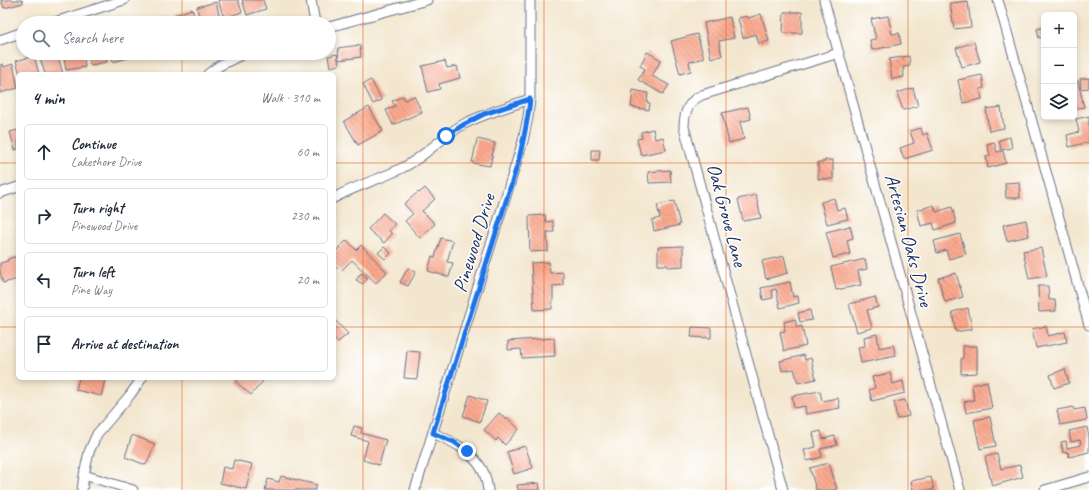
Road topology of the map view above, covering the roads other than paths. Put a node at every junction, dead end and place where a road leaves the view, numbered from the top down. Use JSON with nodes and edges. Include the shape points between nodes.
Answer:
{"nodes":[{"id":1,"x":124,"y":0,"type":"edge"},
{"id":2,"x":311,"y":0,"type":"edge"},
{"id":3,"x":427,"y":0,"type":"edge"},
{"id":4,"x":530,"y":0,"type":"edge"},
{"id":5,"x":824,"y":0,"type":"edge"},
{"id":6,"x":998,"y":0,"type":"edge"},
{"id":7,"x":74,"y":16,"type":"edge"},
{"id":8,"x":314,"y":16,"type":"edge"},
{"id":9,"x":336,"y":25,"type":"edge"},
{"id":10,"x":16,"y":34,"type":"edge"},
{"id":11,"x":0,"y":40,"type":"edge"},
{"id":12,"x":839,"y":53,"type":"junction"},
{"id":13,"x":231,"y":60,"type":"edge"},
{"id":14,"x":211,"y":72,"type":"edge"},
{"id":15,"x":530,"y":99,"type":"junction"},
{"id":16,"x":16,"y":188,"type":"edge"},
{"id":17,"x":0,"y":193,"type":"edge"},
{"id":18,"x":336,"y":197,"type":"edge"},
{"id":19,"x":1089,"y":325,"type":"edge"},
{"id":20,"x":141,"y":380,"type":"edge"},
{"id":21,"x":433,"y":433,"type":"junction"},
{"id":22,"x":84,"y":474,"type":"junction"},
{"id":23,"x":1089,"y":477,"type":"edge"},
{"id":24,"x":82,"y":490,"type":"edge"},
{"id":25,"x":133,"y":490,"type":"edge"},
{"id":26,"x":415,"y":490,"type":"edge"},
{"id":27,"x":488,"y":490,"type":"edge"},
{"id":28,"x":783,"y":490,"type":"edge"},
{"id":29,"x":960,"y":490,"type":"edge"},
{"id":30,"x":1045,"y":490,"type":"edge"}],
"edges":[{"from":1,"to":7,"type":"street"},
{"from":2,"to":8,"type":"street"},
{"from":3,"to":9,"type":"street"},
{"from":4,"to":15,"type":"street","name":"Pinewood Drive"},
{"from":5,"to":12,"type":"street","name":"Artesian Oaks Drive"},
{"from":6,"to":19,"type":"street"},
{"from":10,"to":11,"type":"street"},
{"from":12,"to":28,"type":"street","name":"Oak Grove Lane","via":[[697,97],[688,107],[684,119],[684,128]]},
{"from":12,"to":29,"type":"street","name":"Artesian Oaks Drive"},
{"from":13,"to":14,"type":"street"},
{"from":15,"to":18,"type":"street","via":[[484,114],[446,136],[406,167]]},
{"from":15,"to":21,"type":"street","name":"Pinewood Drive","via":[[524,142],[518,163]]},
{"from":16,"to":17,"type":"street"},
{"from":20,"to":22,"type":"street","via":[[97,434],[89,452]]},
{"from":21,"to":26,"type":"street","name":"Pinewood Drive"},
{"from":21,"to":27,"type":"street","via":[[454,442],[475,459],[484,473]]},
{"from":22,"to":24,"type":"street"},
{"from":22,"to":25,"type":"street"},
{"from":23,"to":30,"type":"street"}]}
